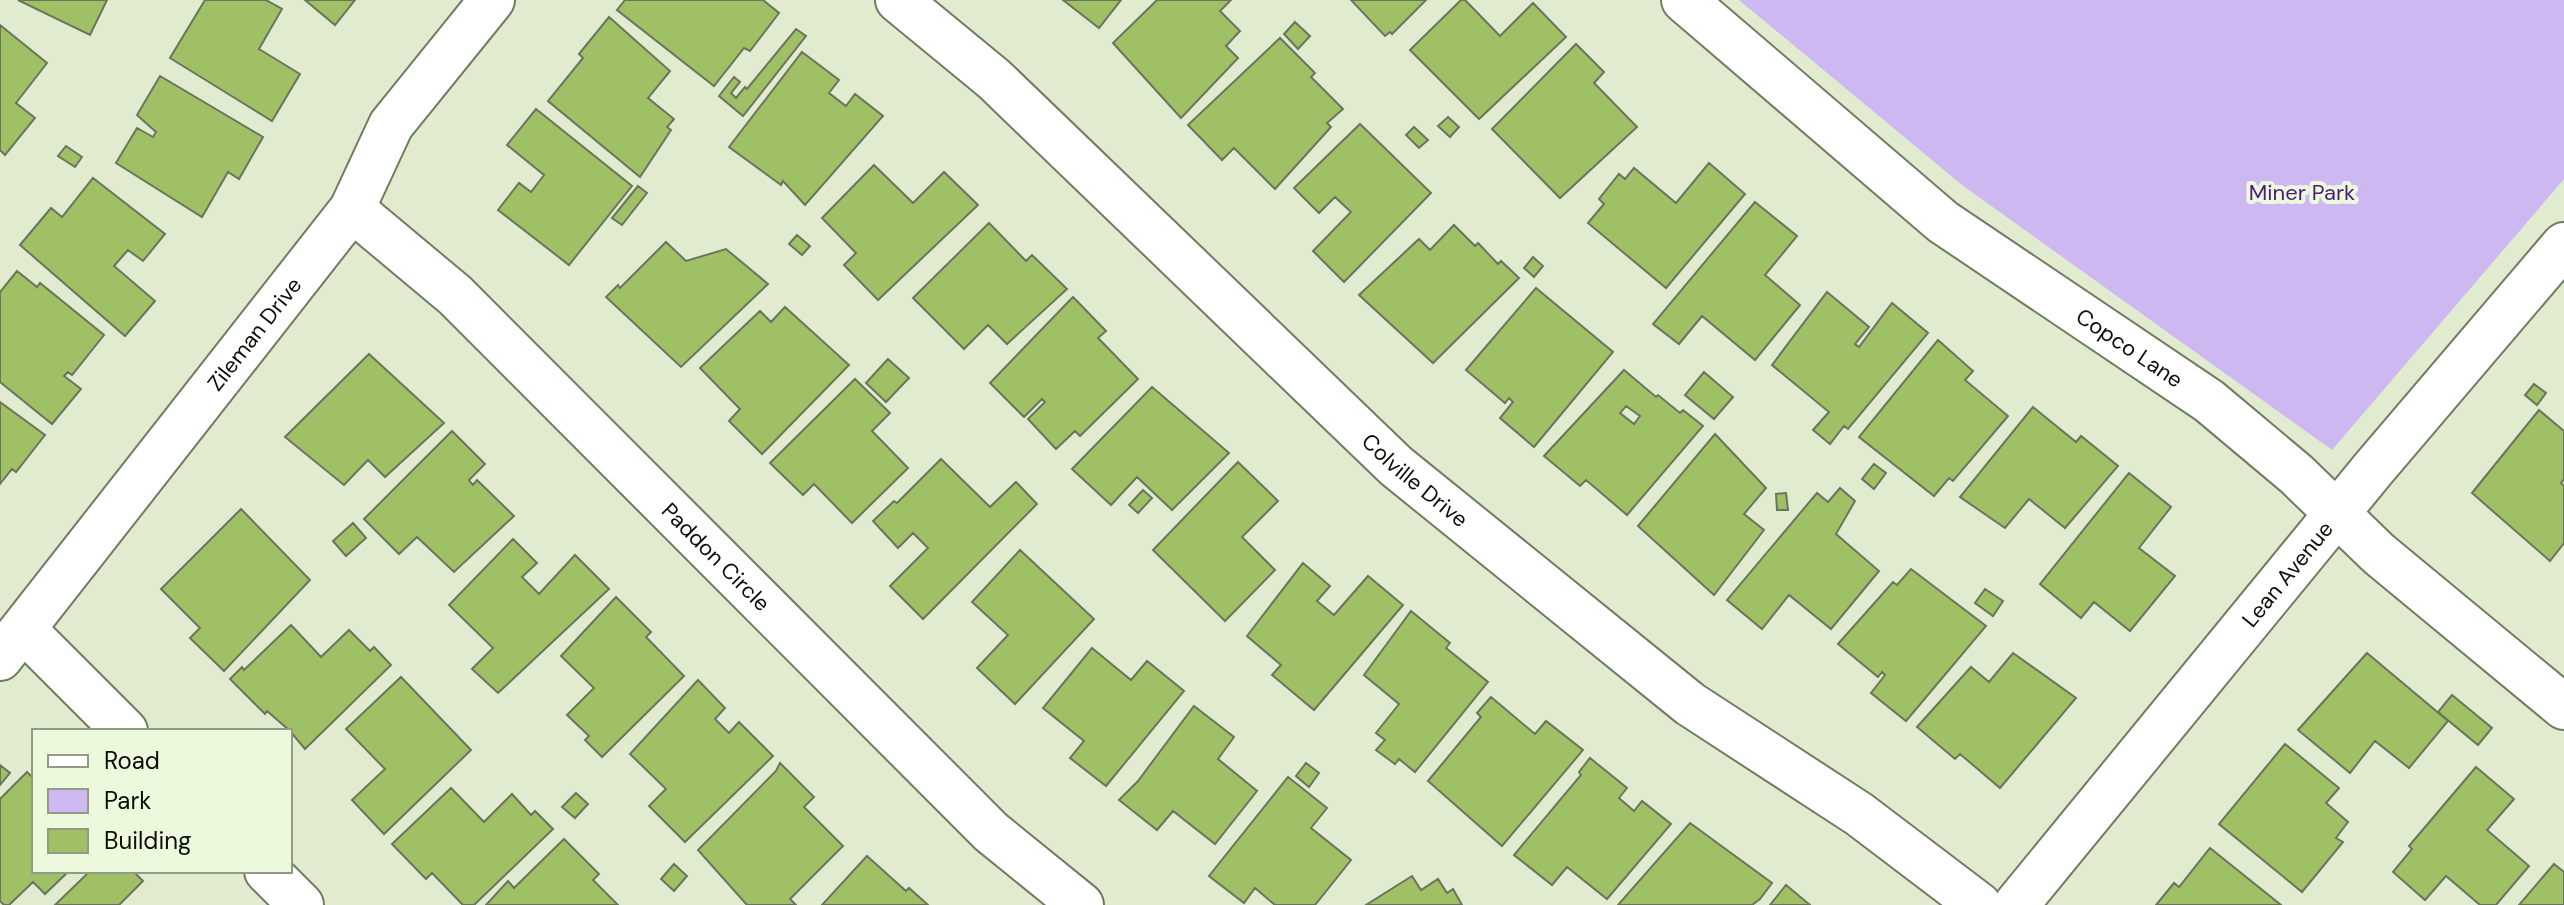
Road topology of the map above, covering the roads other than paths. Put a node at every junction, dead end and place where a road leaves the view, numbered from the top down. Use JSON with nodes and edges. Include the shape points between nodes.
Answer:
{"nodes":[{"id":1,"x":492,"y":0,"type":"edge"},
{"id":2,"x":898,"y":0,"type":"edge"},
{"id":3,"x":1684,"y":0,"type":"edge"},
{"id":4,"x":352,"y":209,"type":"junction"},
{"id":5,"x":2564,"y":245,"type":"edge"},
{"id":6,"x":2336,"y":513,"type":"junction"},
{"id":7,"x":12,"y":644,"type":"edge"},
{"id":8,"x":2564,"y":707,"type":"edge"},
{"id":9,"x":122,"y":729,"type":"edge"},
{"id":10,"x":269,"y":873,"type":"edge"},
{"id":11,"x":301,"y":905,"type":"edge"},
{"id":12,"x":1081,"y":905,"type":"edge"},
{"id":13,"x":1979,"y":905,"type":"edge"},
{"id":14,"x":2016,"y":905,"type":"edge"}],
"edges":[{"from":1,"to":4,"type":"street","name":"Zileman Drive","via":[[391,125]]},
{"from":2,"to":13,"type":"street","name":"Colville Drive","via":[[994,79],[1396,466],[1690,704],[1859,814]]},
{"from":3,"to":6,"type":"street","name":"Copco Lane","via":[[1943,222],[2209,401]]},
{"from":4,"to":7,"type":"street","name":"Zileman Drive"},
{"from":4,"to":12,"type":"street","name":"Paddon Circle","via":[[455,295],[991,832]]},
{"from":5,"to":6,"type":"street","name":"Lean Avenue"},
{"from":6,"to":8,"type":"street","name":"Copco Lane"},
{"from":6,"to":14,"type":"street","name":"Lean Avenue"},
{"from":7,"to":9,"type":"street"},
{"from":10,"to":11,"type":"street"}]}
